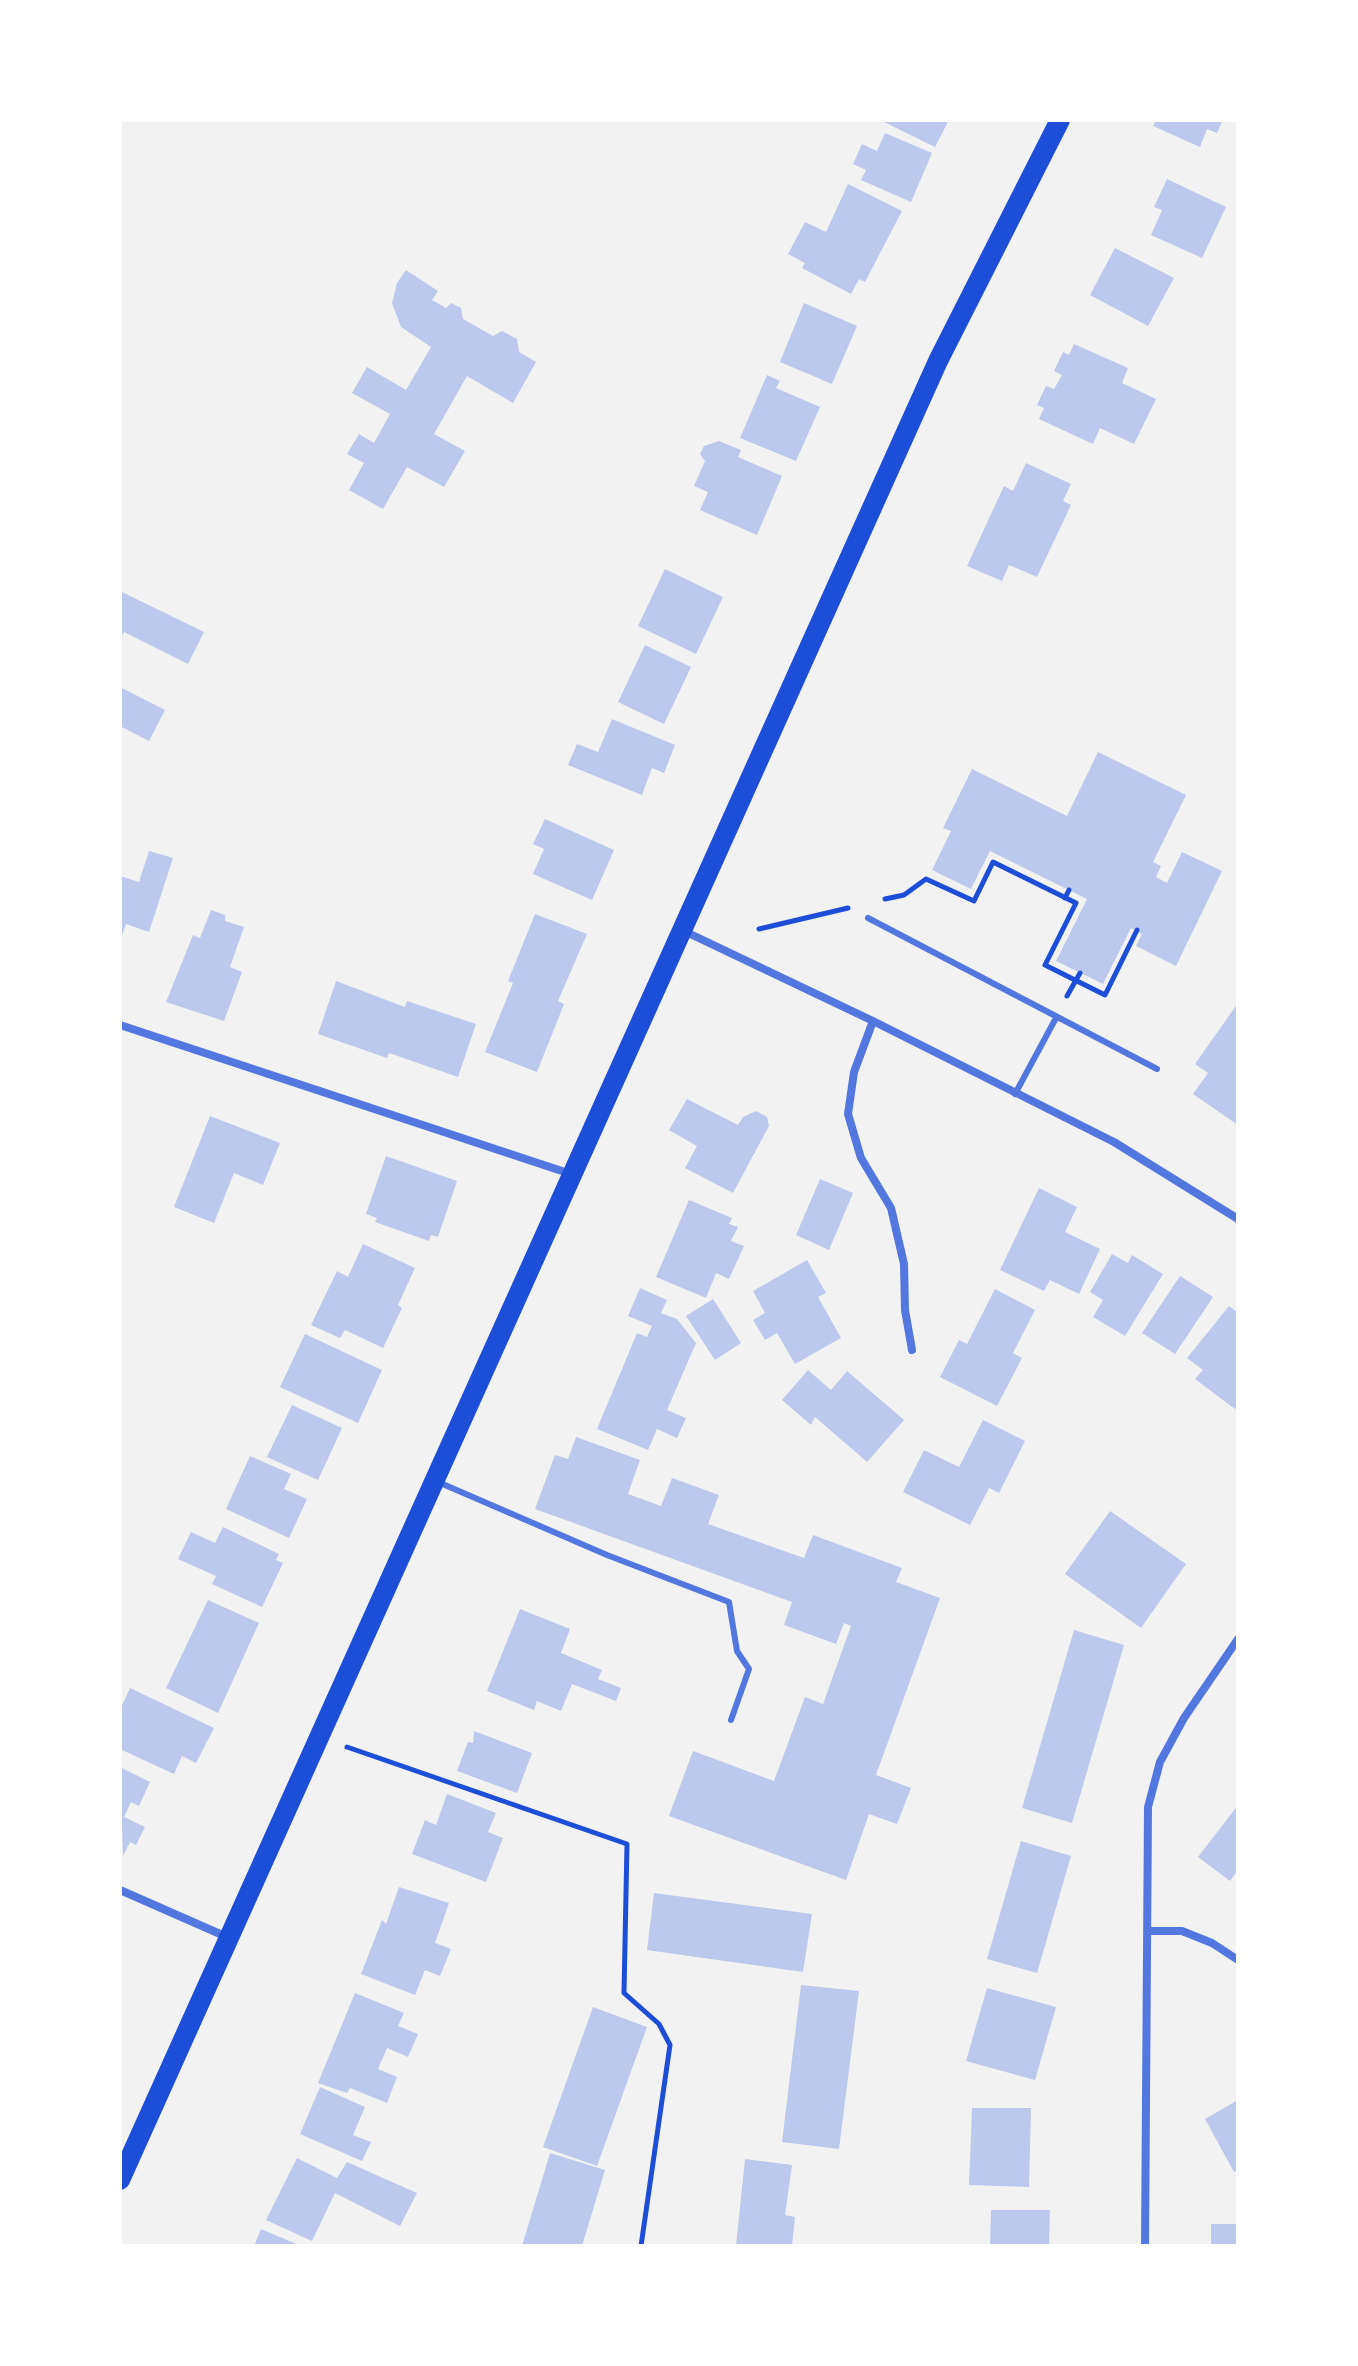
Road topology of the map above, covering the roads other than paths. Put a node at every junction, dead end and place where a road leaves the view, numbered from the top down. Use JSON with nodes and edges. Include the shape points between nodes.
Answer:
{"nodes":[{"id":1,"x":1060,"y":120,"type":"edge"},
{"id":2,"x":868,"y":918,"type":"dead end"},
{"id":3,"x":680,"y":929,"type":"junction"},
{"id":4,"x":1056,"y":1018,"type":"junction"},
{"id":5,"x":873,"y":1021,"type":"junction"},
{"id":6,"x":120,"y":1025,"type":"edge"},
{"id":7,"x":1157,"y":1069,"type":"dead end"},
{"id":8,"x":1015,"y":1094,"type":"junction"},
{"id":9,"x":573,"y":1175,"type":"junction"},
{"id":10,"x":1238,"y":1219,"type":"edge"},
{"id":11,"x":912,"y":1350,"type":"dead end"},
{"id":12,"x":435,"y":1480,"type":"junction"},
{"id":13,"x":1238,"y":1639,"type":"edge"},
{"id":14,"x":731,"y":1720,"type":"dead end"},
{"id":15,"x":120,"y":1890,"type":"edge"},
{"id":16,"x":1147,"y":1931,"type":"junction"},
{"id":17,"x":228,"y":1938,"type":"junction"},
{"id":18,"x":1238,"y":1960,"type":"edge"},
{"id":19,"x":120,"y":2180,"type":"edge"},
{"id":20,"x":1145,"y":2246,"type":"edge"}],
"edges":[{"from":1,"to":3,"type":"main road","via":[[938,361]]},
{"from":2,"to":4,"type":"lane"},
{"from":3,"to":5,"type":"street"},
{"from":3,"to":9,"type":"main road"},
{"from":4,"to":7,"type":"lane"},
{"from":4,"to":8,"type":"lane"},
{"from":5,"to":8,"type":"street"},
{"from":5,"to":11,"type":"street","via":[[854,1072],[848,1114],[861,1158],[891,1208],[904,1264]]},
{"from":6,"to":9,"type":"street"},
{"from":8,"to":10,"type":"street","via":[[1114,1142]]},
{"from":9,"to":12,"type":"main road"},
{"from":12,"to":14,"type":"lane","via":[[729,1602],[737,1651],[749,1669]]},
{"from":12,"to":17,"type":"main road"},
{"from":13,"to":16,"type":"street","via":[[1160,1762],[1148,1807]]},
{"from":15,"to":17,"type":"street"},
{"from":16,"to":18,"type":"street","via":[[1182,1931]]},
{"from":16,"to":20,"type":"street"},
{"from":17,"to":19,"type":"main road"}]}
